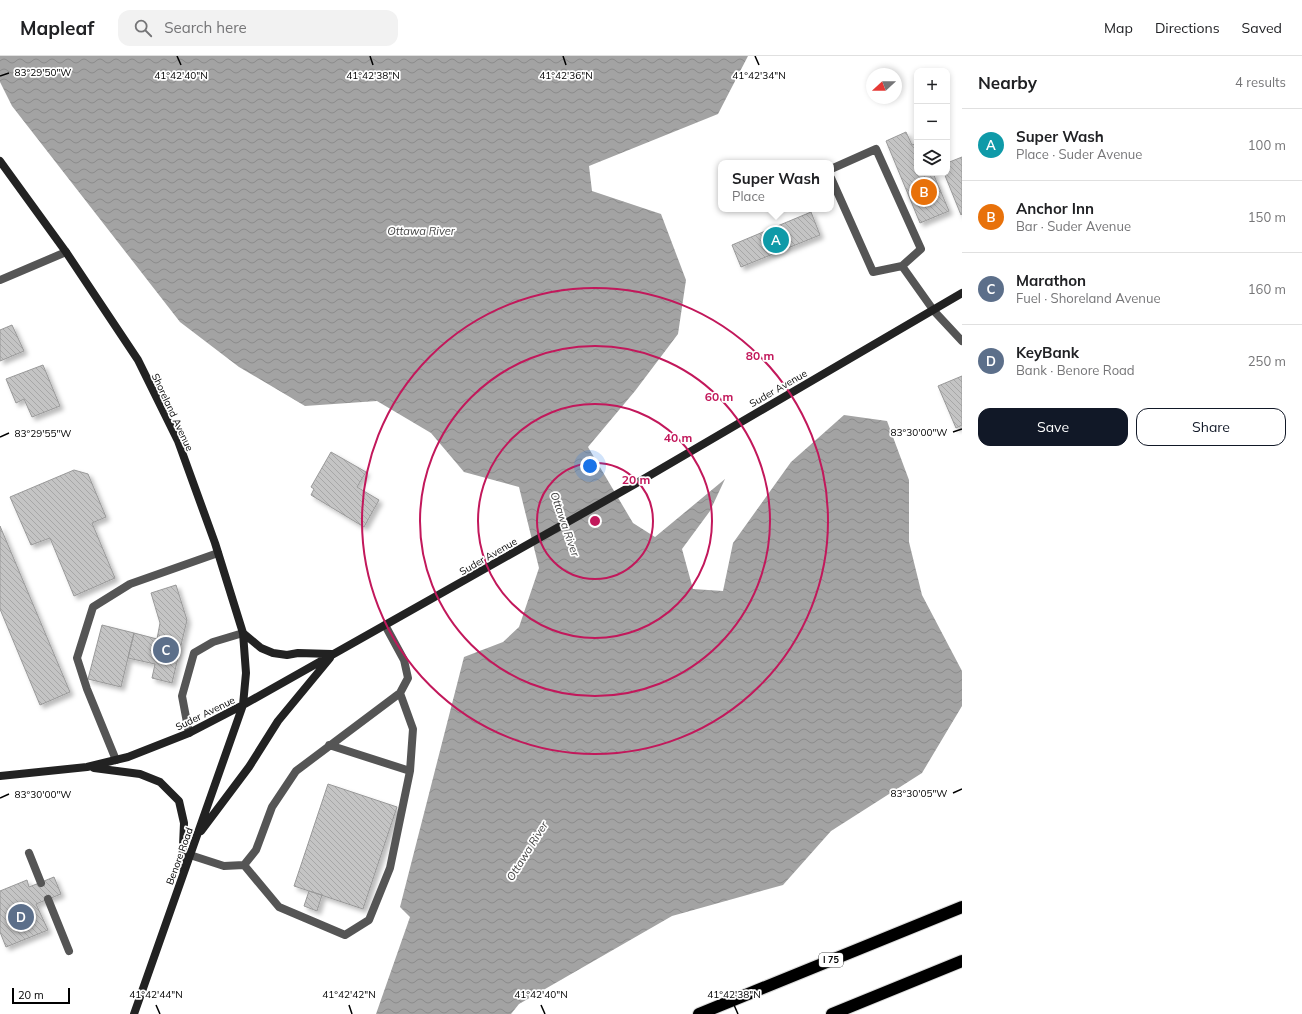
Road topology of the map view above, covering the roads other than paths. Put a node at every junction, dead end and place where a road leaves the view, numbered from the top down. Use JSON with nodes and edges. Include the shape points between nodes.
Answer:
{"nodes":[{"id":1,"x":0,"y":162,"type":"edge"},
{"id":2,"x":834,"y":168,"type":"edge"},
{"id":3,"x":834,"y":185,"type":"edge"},
{"id":4,"x":66,"y":252,"type":"junction"},
{"id":5,"x":902,"y":266,"type":"junction"},
{"id":6,"x":0,"y":280,"type":"edge"},
{"id":7,"x":962,"y":294,"type":"edge"},
{"id":8,"x":934,"y":310,"type":"junction"},
{"id":9,"x":962,"y":341,"type":"edge"},
{"id":10,"x":218,"y":553,"type":"junction"},
{"id":11,"x":385,"y":625,"type":"junction"},
{"id":12,"x":243,"y":632,"type":"junction"},
{"id":13,"x":333,"y":654,"type":"junction"},
{"id":14,"x":400,"y":693,"type":"junction"},
{"id":15,"x":243,"y":705,"type":"junction"},
{"id":16,"x":189,"y":733,"type":"junction"},
{"id":17,"x":329,"y":745,"type":"junction"},
{"id":18,"x":116,"y":760,"type":"junction"},
{"id":19,"x":87,"y":767,"type":"junction"},
{"id":20,"x":410,"y":771,"type":"junction"},
{"id":21,"x":0,"y":776,"type":"edge"},
{"id":22,"x":196,"y":838,"type":"junction"},
{"id":23,"x":29,"y":853,"type":"dead end"},
{"id":24,"x":190,"y":855,"type":"junction"},
{"id":25,"x":244,"y":865,"type":"junction"},
{"id":26,"x":182,"y":876,"type":"junction"},
{"id":27,"x":41,"y":882,"type":"dead end"},
{"id":28,"x":48,"y":899,"type":"dead end"},
{"id":29,"x":962,"y":907,"type":"edge"},
{"id":30,"x":69,"y":951,"type":"dead end"},
{"id":31,"x":962,"y":961,"type":"edge"},
{"id":32,"x":134,"y":1014,"type":"edge"},
{"id":33,"x":699,"y":1014,"type":"edge"},
{"id":34,"x":832,"y":1014,"type":"edge"}],
"edges":[{"from":1,"to":4,"type":"main road","name":"Shoreland Avenue"},
{"from":2,"to":5,"type":"street","via":[[876,149],[921,249]]},
{"from":3,"to":5,"type":"street","via":[[873,272]]},
{"from":4,"to":6,"type":"street"},
{"from":4,"to":10,"type":"main road","name":"Shoreland Avenue","via":[[138,360],[178,441]]},
{"from":5,"to":8,"type":"street"},
{"from":7,"to":8,"type":"main road","name":"Suder Avenue"},
{"from":8,"to":9,"type":"street"},
{"from":8,"to":11,"type":"main road","name":"Suder Avenue","via":[[635,484]]},
{"from":10,"to":12,"type":"main road","name":"Shoreland Avenue"},
{"from":10,"to":18,"type":"street","via":[[130,584],[93,607],[77,658],[86,689]]},
{"from":11,"to":13,"type":"main road","name":"Suder Avenue"},
{"from":11,"to":14,"type":"street","via":[[404,660],[408,678]]},
{"from":12,"to":13,"type":"main road","via":[[261,648],[273,653]]},
{"from":12,"to":15,"type":"main road","name":"Shoreland Avenue","via":[[246,673]]},
{"from":12,"to":16,"type":"street","via":[[213,642],[194,653],[182,696]]},
{"from":13,"to":15,"type":"main road","name":"Suder Avenue"},
{"from":13,"to":22,"type":"main road","via":[[278,721],[249,767]]},
{"from":14,"to":17,"type":"street"},
{"from":14,"to":20,"type":"street","via":[[413,729]]},
{"from":15,"to":16,"type":"main road","name":"Suder Avenue"},
{"from":15,"to":22,"type":"main road","name":"Benore Road"},
{"from":16,"to":18,"type":"main road","name":"Suder Avenue"},
{"from":17,"to":20,"type":"street"},
{"from":17,"to":25,"type":"street","via":[[296,771],[272,807],[256,850]]},
{"from":18,"to":19,"type":"main road","name":"Suder Avenue"},
{"from":19,"to":21,"type":"main road","name":"Suder Avenue"},
{"from":19,"to":26,"type":"main road","via":[[140,774],[160,782],[179,802],[184,823]]},
{"from":20,"to":25,"type":"street","via":[[390,868],[369,920],[345,936],[279,907]]},
{"from":22,"to":24,"type":"main road","name":"Benore Road"},
{"from":23,"to":27,"type":"street"},
{"from":24,"to":25,"type":"street","via":[[224,866]]},
{"from":24,"to":26,"type":"main road","name":"Benore Road"},
{"from":26,"to":32,"type":"main road","name":"Benore Road"},
{"from":28,"to":30,"type":"street"},
{"from":29,"to":33,"type":"highway","number":"I 75"},
{"from":31,"to":34,"type":"highway"}]}
